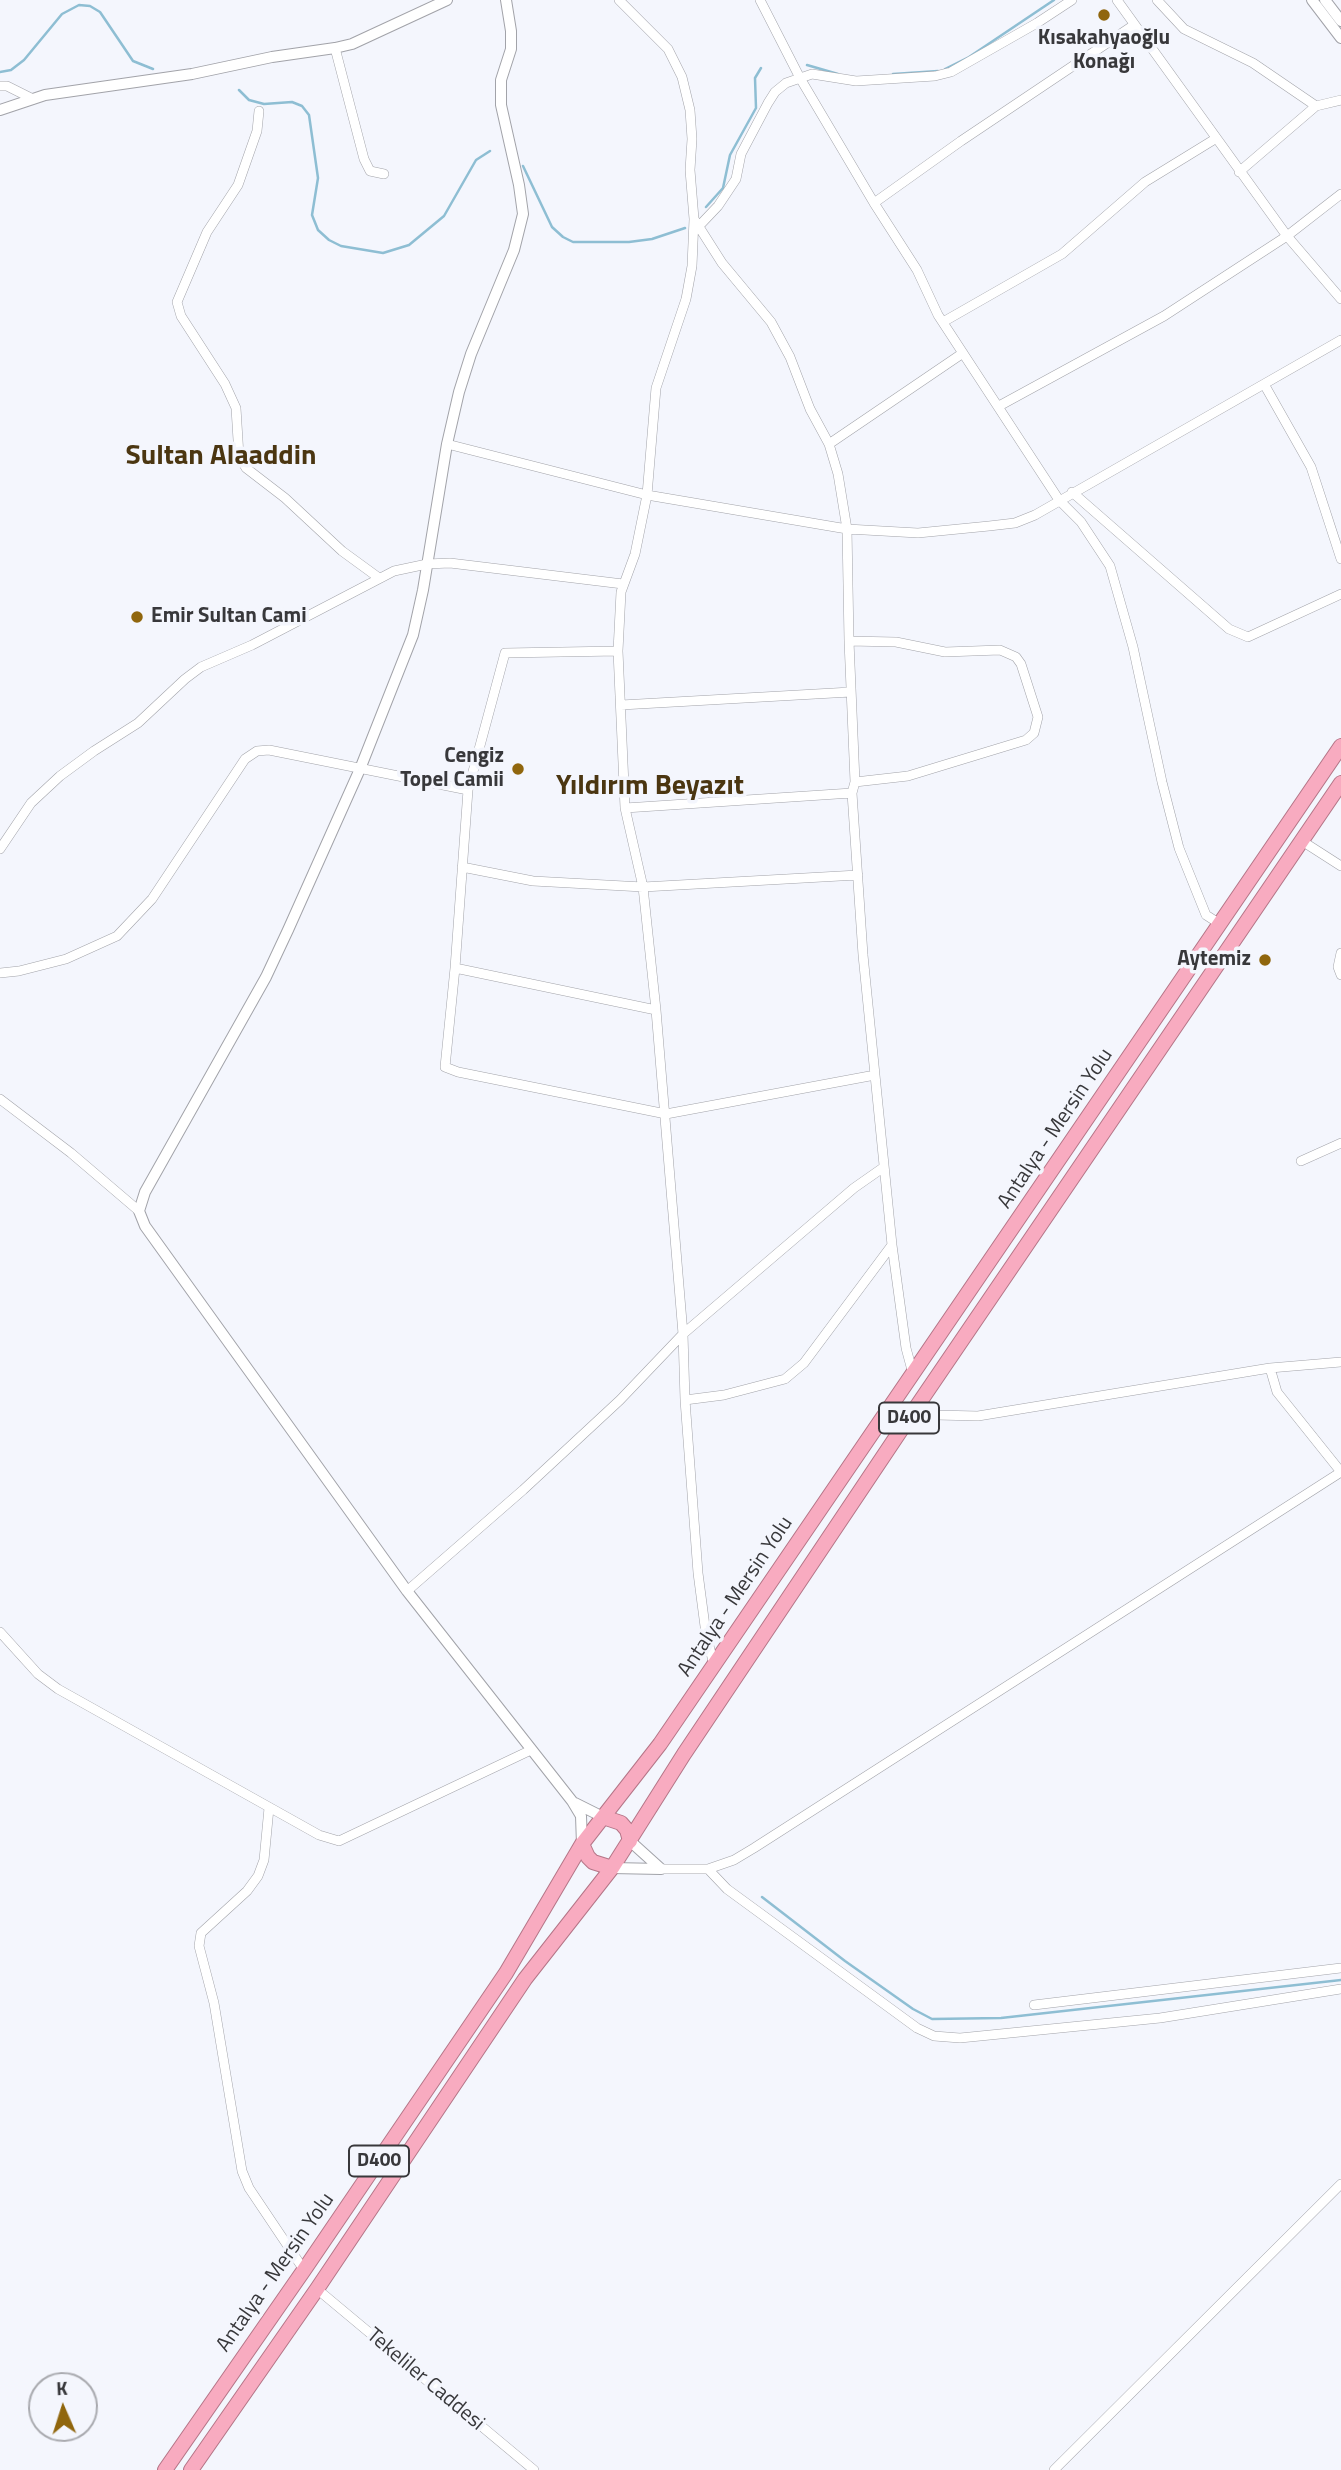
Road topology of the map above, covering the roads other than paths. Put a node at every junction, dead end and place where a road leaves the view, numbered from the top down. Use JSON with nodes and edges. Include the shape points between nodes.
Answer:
{"nodes":[{"id":1,"x":447,"y":0,"type":"edge"},
{"id":2,"x":506,"y":0,"type":"edge"},
{"id":3,"x":619,"y":0,"type":"edge"},
{"id":4,"x":760,"y":0,"type":"edge"},
{"id":5,"x":1072,"y":0,"type":"edge"},
{"id":6,"x":1116,"y":0,"type":"edge"},
{"id":7,"x":1157,"y":0,"type":"edge"},
{"id":8,"x":1312,"y":0,"type":"edge"},
{"id":9,"x":1325,"y":0,"type":"edge"},
{"id":10,"x":426,"y":4,"type":"edge"},
{"id":11,"x":1341,"y":21,"type":"edge"},
{"id":12,"x":1134,"y":25,"type":"junction"},
{"id":13,"x":1341,"y":38,"type":"edge"},
{"id":14,"x":335,"y":48,"type":"junction"},
{"id":15,"x":800,"y":78,"type":"junction"},
{"id":16,"x":0,"y":86,"type":"edge"},
{"id":17,"x":33,"y":99,"type":"junction"},
{"id":18,"x":1341,"y":100,"type":"edge"},
{"id":19,"x":1316,"y":106,"type":"junction"},
{"id":20,"x":0,"y":110,"type":"edge"},
{"id":21,"x":259,"y":111,"type":"dead end"},
{"id":22,"x":1215,"y":139,"type":"junction"},
{"id":23,"x":1239,"y":172,"type":"junction"},
{"id":24,"x":384,"y":174,"type":"dead end"},
{"id":25,"x":1341,"y":194,"type":"edge"},
{"id":26,"x":874,"y":203,"type":"junction"},
{"id":27,"x":697,"y":222,"type":"junction"},
{"id":28,"x":1287,"y":236,"type":"junction"},
{"id":29,"x":1341,"y":299,"type":"edge"},
{"id":30,"x":943,"y":322,"type":"junction"},
{"id":31,"x":1341,"y":340,"type":"edge"},
{"id":32,"x":962,"y":353,"type":"junction"},
{"id":33,"x":1264,"y":384,"type":"junction"},
{"id":34,"x":999,"y":405,"type":"junction"},
{"id":35,"x":447,"y":444,"type":"junction"},
{"id":36,"x":829,"y":444,"type":"junction"},
{"id":37,"x":1072,"y":492,"type":"junction"},
{"id":38,"x":647,"y":495,"type":"junction"},
{"id":39,"x":1059,"y":500,"type":"junction"},
{"id":40,"x":847,"y":529,"type":"junction"},
{"id":41,"x":1341,"y":559,"type":"edge"},
{"id":42,"x":427,"y":565,"type":"junction"},
{"id":43,"x":379,"y":578,"type":"junction"},
{"id":44,"x":624,"y":583,"type":"junction"},
{"id":45,"x":1341,"y":594,"type":"edge"},
{"id":46,"x":849,"y":641,"type":"junction"},
{"id":47,"x":618,"y":651,"type":"junction"},
{"id":48,"x":851,"y":692,"type":"junction"},
{"id":49,"x":621,"y":705,"type":"junction"},
{"id":50,"x":1341,"y":746,"type":"edge"},
{"id":51,"x":359,"y":769,"type":"junction"},
{"id":52,"x":855,"y":782,"type":"junction"},
{"id":53,"x":1341,"y":783,"type":"edge"},
{"id":54,"x":468,"y":790,"type":"junction"},
{"id":55,"x":852,"y":793,"type":"junction"},
{"id":56,"x":625,"y":808,"type":"junction"},
{"id":57,"x":1301,"y":841,"type":"junction"},
{"id":58,"x":0,"y":849,"type":"edge"},
{"id":59,"x":1341,"y":866,"type":"edge"},
{"id":60,"x":462,"y":867,"type":"junction"},
{"id":61,"x":858,"y":875,"type":"junction"},
{"id":62,"x":643,"y":887,"type":"junction"},
{"id":63,"x":1220,"y":924,"type":"junction"},
{"id":64,"x":1341,"y":953,"type":"edge"},
{"id":65,"x":455,"y":968,"type":"junction"},
{"id":66,"x":0,"y":973,"type":"edge"},
{"id":67,"x":1341,"y":975,"type":"edge"},
{"id":68,"x":656,"y":1010,"type":"junction"},
{"id":69,"x":875,"y":1075,"type":"junction"},
{"id":70,"x":0,"y":1099,"type":"edge"},
{"id":71,"x":666,"y":1114,"type":"junction"},
{"id":72,"x":1341,"y":1143,"type":"edge"},
{"id":73,"x":1301,"y":1161,"type":"dead end"},
{"id":74,"x":884,"y":1167,"type":"junction"},
{"id":75,"x":139,"y":1211,"type":"junction"},
{"id":76,"x":892,"y":1245,"type":"junction"},
{"id":77,"x":683,"y":1334,"type":"junction"},
{"id":78,"x":1341,"y":1362,"type":"edge"},
{"id":79,"x":1270,"y":1368,"type":"junction"},
{"id":80,"x":913,"y":1376,"type":"junction"},
{"id":81,"x":685,"y":1399,"type":"junction"},
{"id":82,"x":915,"y":1409,"type":"junction"},
{"id":83,"x":1341,"y":1472,"type":"edge"},
{"id":84,"x":407,"y":1591,"type":"junction"},
{"id":85,"x":0,"y":1632,"type":"edge"},
{"id":86,"x":714,"y":1665,"type":"junction"},
{"id":87,"x":531,"y":1750,"type":"junction"},
{"id":88,"x":572,"y":1801,"type":"junction"},
{"id":89,"x":269,"y":1808,"type":"junction"},
{"id":90,"x":603,"y":1817,"type":"junction"},
{"id":91,"x":629,"y":1841,"type":"junction"},
{"id":92,"x":582,"y":1844,"type":"junction"},
{"id":93,"x":612,"y":1868,"type":"junction"},
{"id":94,"x":661,"y":1869,"type":"junction"},
{"id":95,"x":708,"y":1869,"type":"junction"},
{"id":96,"x":1341,"y":1968,"type":"edge"},
{"id":97,"x":1341,"y":1989,"type":"edge"},
{"id":98,"x":1034,"y":2005,"type":"dead end"},
{"id":99,"x":1341,"y":2183,"type":"edge"},
{"id":100,"x":304,"y":2270,"type":"junction"},
{"id":101,"x":317,"y":2289,"type":"junction"},
{"id":102,"x":165,"y":2470,"type":"edge"},
{"id":103,"x":191,"y":2470,"type":"edge"},
{"id":104,"x":534,"y":2470,"type":"edge"},
{"id":105,"x":1054,"y":2470,"type":"edge"}],
"edges":[{"from":1,"to":10,"type":"street"},
{"from":2,"to":35,"type":"street","via":[[511,49],[501,80],[501,105],[523,214],[514,250],[463,380]]},
{"from":3,"to":27,"type":"street","via":[[668,49],[682,77],[690,110],[690,170]]},
{"from":4,"to":15,"type":"street"},
{"from":5,"to":15,"type":"street","via":[[951,72],[856,81],[817,74]]},
{"from":6,"to":12,"type":"street"},
{"from":7,"to":19,"type":"street","via":[[1184,29],[1253,63]]},
{"from":8,"to":13,"type":"street"},
{"from":9,"to":11,"type":"street"},
{"from":10,"to":14,"type":"street","via":[[352,44]]},
{"from":12,"to":22,"type":"street"},
{"from":12,"to":26,"type":"street"},
{"from":14,"to":17,"type":"street"},
{"from":14,"to":24,"type":"street","via":[[364,159],[370,171]]},
{"from":15,"to":26,"type":"street"},
{"from":15,"to":27,"type":"street","via":[[771,97],[741,154],[736,179],[718,206]]},
{"from":16,"to":17,"type":"street"},
{"from":17,"to":20,"type":"street"},
{"from":18,"to":19,"type":"street"},
{"from":19,"to":23,"type":"street"},
{"from":21,"to":43,"type":"street","via":[[257,131],[237,185],[207,232],[177,302],[236,408],[239,456],[246,468]]},
{"from":22,"to":23,"type":"street"},
{"from":22,"to":30,"type":"street","via":[[1145,182],[1062,254]]},
{"from":23,"to":28,"type":"street"},
{"from":25,"to":28,"type":"street"},
{"from":26,"to":30,"type":"street","via":[[917,270]]},
{"from":27,"to":36,"type":"street","via":[[722,263],[771,322]]},
{"from":27,"to":38,"type":"street","via":[[686,299],[656,388]]},
{"from":28,"to":29,"type":"street"},
{"from":28,"to":34,"type":"street","via":[[1164,316]]},
{"from":30,"to":32,"type":"street"},
{"from":31,"to":33,"type":"street"},
{"from":32,"to":34,"type":"street"},
{"from":32,"to":36,"type":"street"},
{"from":33,"to":37,"type":"street"},
{"from":33,"to":41,"type":"street","via":[[1311,467]]},
{"from":34,"to":39,"type":"street"},
{"from":35,"to":38,"type":"street"},
{"from":35,"to":42,"type":"street"},
{"from":36,"to":40,"type":"street"},
{"from":37,"to":39,"type":"street"},
{"from":37,"to":45,"type":"street","via":[[1230,629],[1248,637]]},
{"from":38,"to":40,"type":"street"},
{"from":38,"to":44,"type":"street"},
{"from":39,"to":40,"type":"street","via":[[1035,515],[1002,525],[918,533]]},
{"from":39,"to":63,"type":"street","via":[[1081,522],[1110,566],[1179,848],[1206,915]]},
{"from":40,"to":46,"type":"street"},
{"from":42,"to":43,"type":"street"},
{"from":42,"to":44,"type":"street","via":[[450,563]]},
{"from":42,"to":51,"type":"street","via":[[413,635]]},
{"from":43,"to":58,"type":"street","via":[[201,667],[138,723],[60,776],[31,803]]},
{"from":44,"to":47,"type":"street"},
{"from":46,"to":48,"type":"street"},
{"from":46,"to":52,"type":"street","via":[[896,642],[945,652],[1000,650],[1021,664],[1038,718],[1034,733],[1026,740],[908,776]]},
{"from":47,"to":49,"type":"street"},
{"from":47,"to":54,"type":"street","via":[[505,653]]},
{"from":48,"to":49,"type":"street"},
{"from":48,"to":52,"type":"street"},
{"from":49,"to":56,"type":"street"},
{"from":50,"to":63,"type":"highway","name":"Antalya - Mersin Yolu","number":"D400"},
{"from":51,"to":54,"type":"street"},
{"from":51,"to":66,"type":"street","via":[[257,751],[245,759],[152,900],[117,936],[66,959]]},
{"from":51,"to":75,"type":"street","via":[[266,977],[145,1192]]},
{"from":52,"to":55,"type":"street"},
{"from":53,"to":57,"type":"highway","name":"Antalya - Mersin Yolu","number":"D400"},
{"from":54,"to":60,"type":"street"},
{"from":55,"to":56,"type":"street"},
{"from":55,"to":61,"type":"street"},
{"from":56,"to":62,"type":"street"},
{"from":57,"to":59,"type":"street"},
{"from":57,"to":82,"type":"highway","name":"Antalya - Mersin Yolu","number":"D400"},
{"from":60,"to":62,"type":"street","via":[[533,881]]},
{"from":60,"to":65,"type":"street"},
{"from":61,"to":62,"type":"street"},
{"from":61,"to":69,"type":"street"},
{"from":62,"to":68,"type":"street"},
{"from":63,"to":80,"type":"highway","name":"Antalya - Mersin Yolu","number":"D400"},
{"from":64,"to":67,"type":"street"},
{"from":65,"to":68,"type":"street"},
{"from":65,"to":71,"type":"street","via":[[445,1067]]},
{"from":68,"to":71,"type":"street"},
{"from":69,"to":71,"type":"street"},
{"from":69,"to":74,"type":"street"},
{"from":70,"to":75,"type":"street"},
{"from":71,"to":77,"type":"street"},
{"from":72,"to":73,"type":"street"},
{"from":74,"to":76,"type":"street"},
{"from":74,"to":77,"type":"street"},
{"from":75,"to":84,"type":"street","via":[[145,1226]]},
{"from":76,"to":80,"type":"street"},
{"from":76,"to":81,"type":"street","via":[[804,1363],[785,1379],[724,1395]]},
{"from":77,"to":81,"type":"street"},
{"from":77,"to":84,"type":"street","via":[[620,1400]]},
{"from":78,"to":79,"type":"street"},
{"from":79,"to":82,"type":"street","via":[[978,1416],[936,1415]]},
{"from":79,"to":83,"type":"street","via":[[1277,1392]]},
{"from":80,"to":86,"type":"highway","name":"Antalya - Mersin Yolu","number":"D400"},
{"from":81,"to":86,"type":"street","via":[[698,1573]]},
{"from":82,"to":91,"type":"highway","name":"Antalya - Mersin Yolu","number":"D400"},
{"from":83,"to":95,"type":"street","via":[[754,1848]]},
{"from":84,"to":87,"type":"street"},
{"from":85,"to":89,"type":"street","via":[[58,1689]]},
{"from":86,"to":90,"type":"highway","name":"Antalya - Mersin Yolu","number":"D400"},
{"from":87,"to":88,"type":"street"},
{"from":87,"to":89,"type":"street","via":[[339,1841],[318,1835]]},
{"from":88,"to":90,"type":"street"},
{"from":88,"to":92,"type":"street","via":[[581,1816]]},
{"from":89,"to":100,"type":"street","via":[[258,1877],[201,1933],[199,1946],[214,2003],[242,2171]]},
{"from":90,"to":91,"type":"highway","via":[[621,1824]]},
{"from":90,"to":92,"type":"highway","name":"Antalya - Mersin Yolu","number":"D400"},
{"from":91,"to":93,"type":"highway","name":"Antalya - Mersin Yolu","number":"D400"},
{"from":91,"to":94,"type":"street"},
{"from":92,"to":93,"type":"highway","via":[[588,1857]]},
{"from":92,"to":100,"type":"highway","name":"Antalya - Mersin Yolu","number":"D400","via":[[506,1973]]},
{"from":93,"to":94,"type":"street"},
{"from":93,"to":101,"type":"highway","name":"Antalya - Mersin Yolu","number":"D400","via":[[525,1979]]},
{"from":94,"to":95,"type":"street"},
{"from":95,"to":97,"type":"street","via":[[727,1889],[934,2036],[960,2038],[1160,2018]]},
{"from":96,"to":98,"type":"street"},
{"from":99,"to":105,"type":"street"},
{"from":100,"to":102,"type":"highway","name":"Antalya - Mersin Yolu","number":"D400"},
{"from":101,"to":103,"type":"highway","name":"Antalya - Mersin Yolu","number":"D400"},
{"from":101,"to":104,"type":"street","name":"Tekeliler Caddesi"}]}
